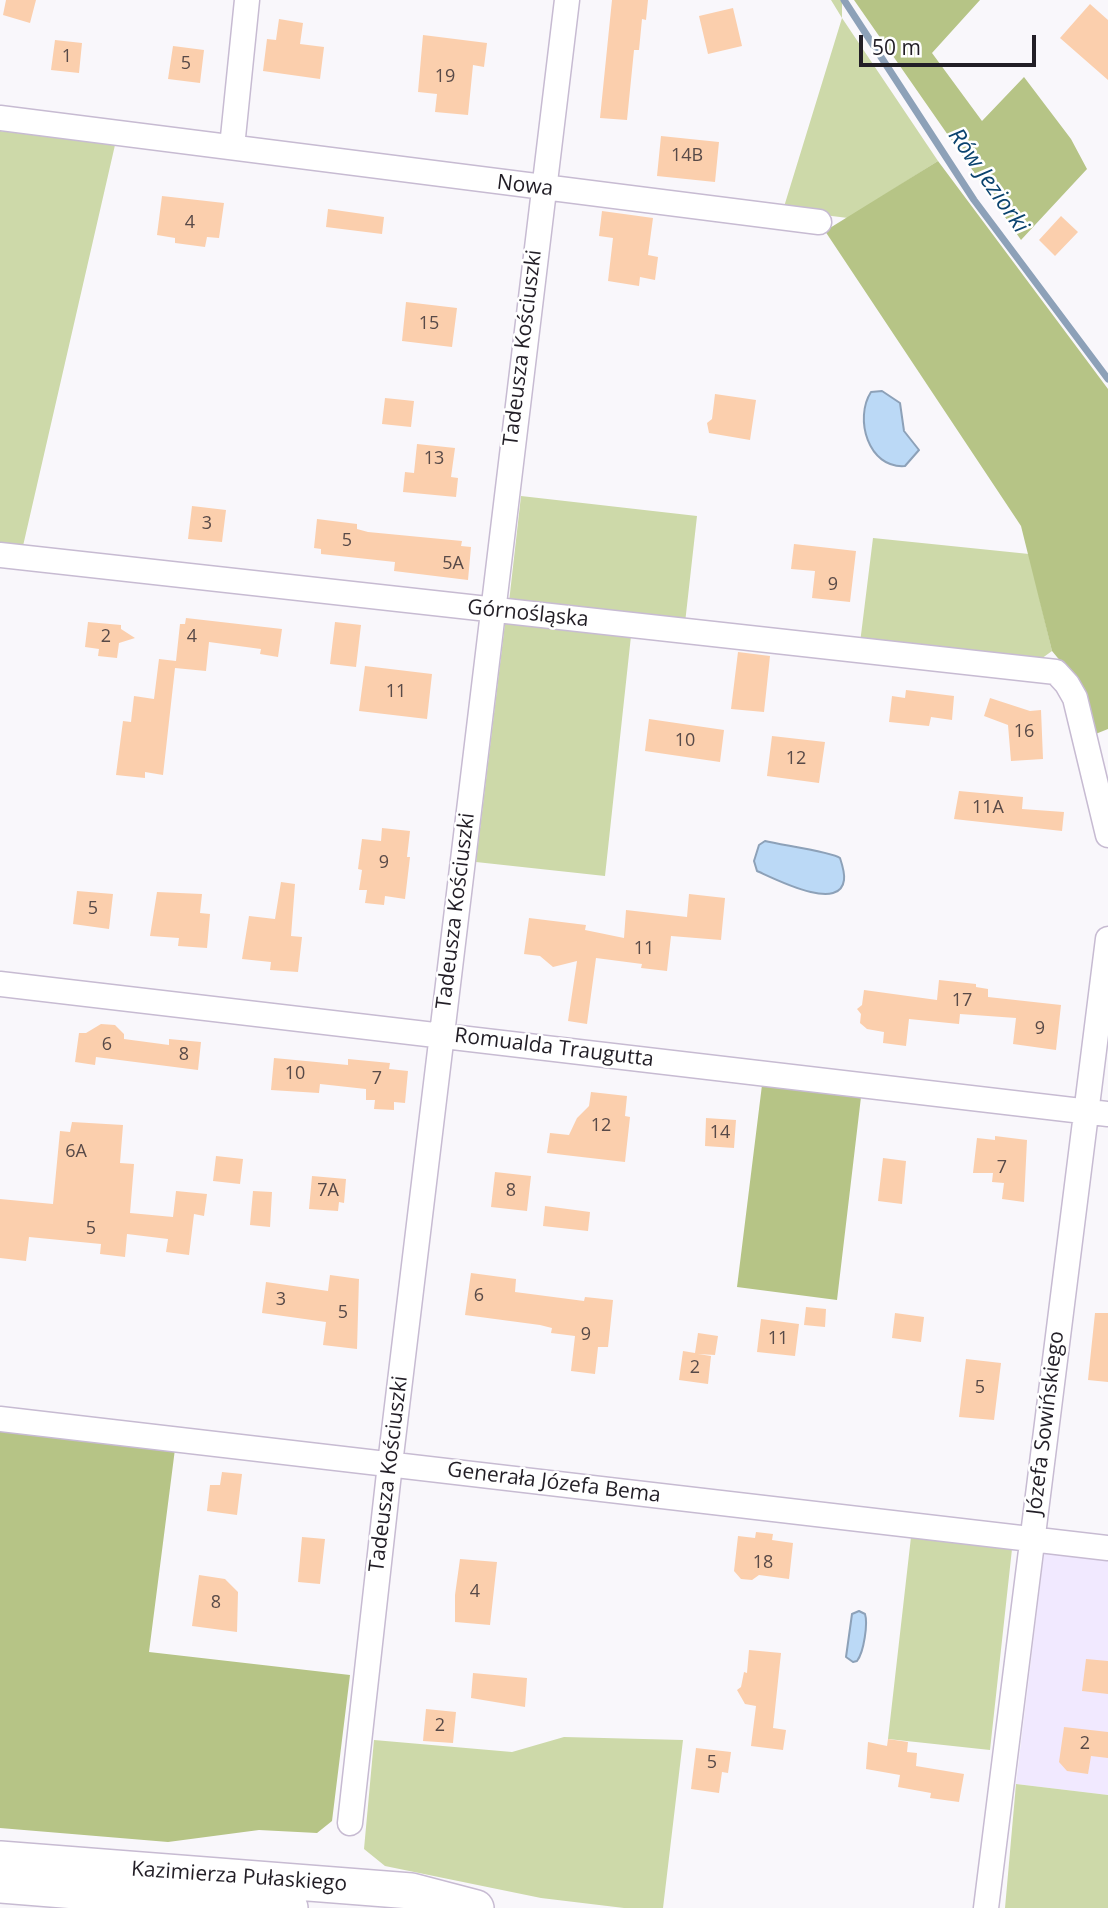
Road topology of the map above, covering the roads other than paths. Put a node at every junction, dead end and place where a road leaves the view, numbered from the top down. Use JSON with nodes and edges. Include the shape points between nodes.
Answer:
{"nodes":[{"id":1,"x":247,"y":0,"type":"edge"},
{"id":2,"x":567,"y":0,"type":"edge"},
{"id":3,"x":0,"y":118,"type":"edge"},
{"id":4,"x":232,"y":147,"type":"junction"},
{"id":5,"x":542,"y":188,"type":"junction"},
{"id":6,"x":819,"y":222,"type":"dead end"},
{"id":7,"x":0,"y":555,"type":"edge"},
{"id":8,"x":492,"y":611,"type":"junction"},
{"id":9,"x":1108,"y":835,"type":"edge"},
{"id":10,"x":1108,"y":939,"type":"edge"},
{"id":11,"x":0,"y":984,"type":"edge"},
{"id":12,"x":441,"y":1035,"type":"junction"},
{"id":13,"x":1096,"y":1113,"type":"edge"},
{"id":14,"x":0,"y":1419,"type":"edge"},
{"id":15,"x":390,"y":1464,"type":"junction"},
{"id":16,"x":1032,"y":1539,"type":"junction"},
{"id":17,"x":1108,"y":1548,"type":"edge"},
{"id":18,"x":350,"y":1823,"type":"dead end"},
{"id":19,"x":0,"y":1859,"type":"edge"},
{"id":20,"x":0,"y":1885,"type":"edge"},
{"id":21,"x":290,"y":1908,"type":"edge"},
{"id":22,"x":476,"y":1908,"type":"edge"},
{"id":23,"x":986,"y":1908,"type":"edge"}],
"edges":[{"from":1,"to":4,"type":"street"},
{"from":2,"to":5,"type":"street","name":"Tadeusza Kościuszki"},
{"from":3,"to":4,"type":"street","name":"Nowa"},
{"from":4,"to":5,"type":"street","name":"Nowa"},
{"from":5,"to":6,"type":"street","name":"Nowa"},
{"from":5,"to":8,"type":"street","name":"Tadeusza Kościuszki"},
{"from":7,"to":8,"type":"street","name":"Górnośląska"},
{"from":8,"to":9,"type":"street","name":"Górnośląska","via":[[1056,672],[1074,698]]},
{"from":8,"to":12,"type":"street","name":"Tadeusza Kościuszki"},
{"from":10,"to":13,"type":"street","name":"Józefa Sowińskiego"},
{"from":11,"to":12,"type":"street","name":"Romualda Traugutta"},
{"from":12,"to":13,"type":"street","name":"Romualda Traugutta"},
{"from":12,"to":15,"type":"street","name":"Tadeusza Kościuszki"},
{"from":13,"to":16,"type":"street","name":"Józefa Sowińskiego"},
{"from":14,"to":15,"type":"street","name":"Generała Józefa Bema"},
{"from":15,"to":16,"type":"street","name":"Generała Józefa Bema"},
{"from":15,"to":18,"type":"street","name":"Tadeusza Kościuszki"},
{"from":16,"to":17,"type":"street","name":"Generała Józefa Bema"},
{"from":16,"to":23,"type":"street","name":"Józefa Sowińskiego"},
{"from":19,"to":22,"type":"main road","name":"Kazimierza Pułaskiego","via":[[384,1888]]},
{"from":20,"to":21,"type":"main road","name":"Kazimierza Pułaskiego"}]}
